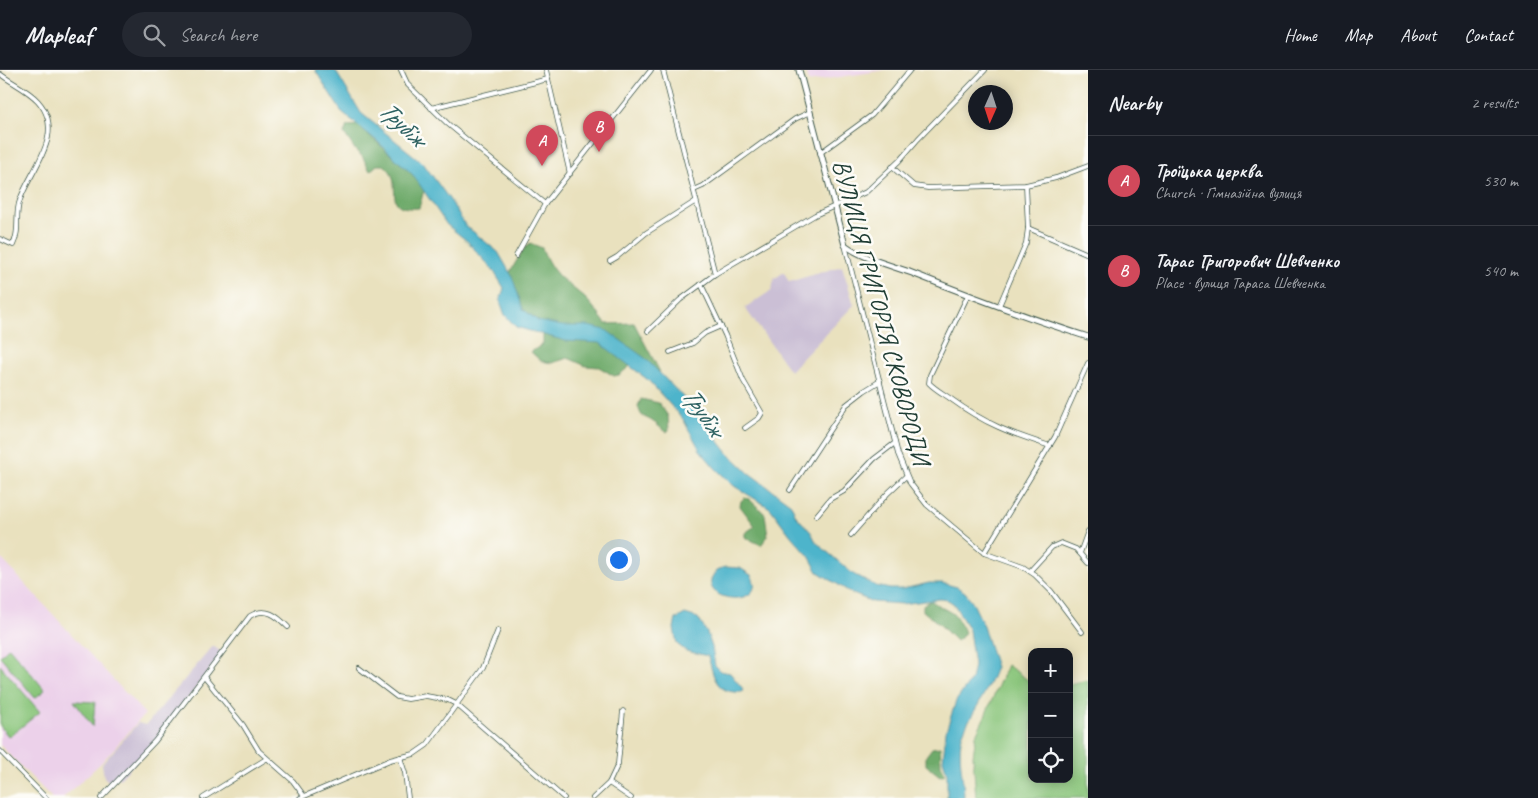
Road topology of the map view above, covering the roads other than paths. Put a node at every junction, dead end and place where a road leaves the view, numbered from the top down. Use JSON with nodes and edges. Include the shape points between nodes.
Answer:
{"nodes":[{"id":1,"x":401,"y":70,"type":"edge"},
{"id":2,"x":546,"y":70,"type":"edge"},
{"id":3,"x":652,"y":70,"type":"edge"},
{"id":4,"x":663,"y":70,"type":"edge"},
{"id":5,"x":799,"y":70,"type":"edge"},
{"id":6,"x":910,"y":70,"type":"edge"},
{"id":7,"x":985,"y":70,"type":"edge"},
{"id":8,"x":0,"y":74,"type":"edge"},
{"id":9,"x":548,"y":79,"type":"junction"},
{"id":10,"x":431,"y":108,"type":"junction"},
{"id":11,"x":810,"y":112,"type":"junction"},
{"id":12,"x":820,"y":153,"type":"junction"},
{"id":13,"x":1088,"y":166,"type":"edge"},
{"id":14,"x":892,"y":167,"type":"junction"},
{"id":15,"x":570,"y":174,"type":"junction"},
{"id":16,"x":1026,"y":185,"type":"junction"},
{"id":17,"x":694,"y":190,"type":"junction"},
{"id":18,"x":696,"y":201,"type":"junction"},
{"id":19,"x":545,"y":204,"type":"junction"},
{"id":20,"x":835,"y":206,"type":"junction"},
{"id":21,"x":1028,"y":228,"type":"junction"},
{"id":22,"x":0,"y":238,"type":"edge"},
{"id":23,"x":845,"y":245,"type":"junction"},
{"id":24,"x":1088,"y":254,"type":"edge"},
{"id":25,"x":516,"y":256,"type":"dead end"},
{"id":26,"x":610,"y":260,"type":"dead end"},
{"id":27,"x":715,"y":274,"type":"junction"},
{"id":28,"x":701,"y":284,"type":"junction"},
{"id":29,"x":968,"y":295,"type":"junction"},
{"id":30,"x":999,"y":306,"type":"junction"},
{"id":31,"x":721,"y":326,"type":"junction"},
{"id":32,"x":648,"y":331,"type":"dead end"},
{"id":33,"x":1088,"y":337,"type":"edge"},
{"id":34,"x":670,"y":352,"type":"dead end"},
{"id":35,"x":1088,"y":364,"type":"edge"},
{"id":36,"x":880,"y":381,"type":"junction"},
{"id":37,"x":745,"y":428,"type":"dead end"},
{"id":38,"x":896,"y":442,"type":"junction"},
{"id":39,"x":1050,"y":446,"type":"junction"},
{"id":40,"x":906,"y":476,"type":"junction"},
{"id":41,"x":790,"y":490,"type":"dead end"},
{"id":42,"x":816,"y":516,"type":"dead end"},
{"id":43,"x":1088,"y":531,"type":"edge"},
{"id":44,"x":851,"y":535,"type":"dead end"},
{"id":45,"x":1080,"y":552,"type":"junction"},
{"id":46,"x":984,"y":553,"type":"junction"},
{"id":47,"x":1088,"y":563,"type":"edge"},
{"id":48,"x":1030,"y":571,"type":"junction"},
{"id":49,"x":288,"y":627,"type":"dead end"},
{"id":50,"x":498,"y":630,"type":"dead end"},
{"id":51,"x":1082,"y":632,"type":"dead end"},
{"id":52,"x":359,"y":668,"type":"dead end"},
{"id":53,"x":204,"y":678,"type":"junction"},
{"id":54,"x":456,"y":704,"type":"junction"},
{"id":55,"x":623,"y":711,"type":"dead end"},
{"id":56,"x":0,"y":751,"type":"edge"},
{"id":57,"x":400,"y":758,"type":"junction"},
{"id":58,"x":266,"y":759,"type":"junction"},
{"id":59,"x":609,"y":783,"type":"junction"},
{"id":60,"x":303,"y":797,"type":"edge"},
{"id":61,"x":46,"y":798,"type":"edge"},
{"id":62,"x":101,"y":798,"type":"edge"},
{"id":63,"x":203,"y":798,"type":"edge"},
{"id":64,"x":408,"y":798,"type":"edge"},
{"id":65,"x":564,"y":798,"type":"edge"},
{"id":66,"x":593,"y":798,"type":"edge"},
{"id":67,"x":630,"y":798,"type":"edge"}],
"edges":[{"from":1,"to":10,"type":"street","via":[[408,85]]},
{"from":2,"to":9,"type":"street"},
{"from":3,"to":15,"type":"street"},
{"from":4,"to":17,"type":"street"},
{"from":5,"to":11,"type":"street","name":"ВУЛИЦЯ ГРИГОРІЯ СКОВОРОДИ"},
{"from":6,"to":12,"type":"street","via":[[872,115]]},
{"from":7,"to":14,"type":"street"},
{"from":8,"to":22,"type":"street","via":[[37,100],[49,128],[44,149],[20,199],[16,240],[13,245]]},
{"from":9,"to":10,"type":"street"},
{"from":9,"to":15,"type":"street"},
{"from":10,"to":19,"type":"street"},
{"from":11,"to":12,"type":"street","name":"ВУЛИЦЯ ГРИГОРІЯ СКОВОРОДИ"},
{"from":11,"to":17,"type":"street","via":[[795,119]]},
{"from":12,"to":20,"type":"street","name":"ВУЛИЦЯ ГРИГОРІЯ СКОВОРОДИ"},
{"from":13,"to":16,"type":"street"},
{"from":14,"to":16,"type":"street","via":[[919,188]]},
{"from":14,"to":20,"type":"street","via":[[866,192]]},
{"from":15,"to":19,"type":"street"},
{"from":16,"to":21,"type":"street"},
{"from":17,"to":18,"type":"street"},
{"from":18,"to":26,"type":"street"},
{"from":18,"to":27,"type":"street"},
{"from":19,"to":25,"type":"street"},
{"from":20,"to":23,"type":"street","name":"ВУЛИЦЯ ГРИГОРІЯ СКОВОРОДИ"},
{"from":20,"to":27,"type":"street"},
{"from":21,"to":24,"type":"street"},
{"from":21,"to":30,"type":"street","via":[[1026,243]]},
{"from":23,"to":29,"type":"street"},
{"from":23,"to":36,"type":"street","name":"ВУЛИЦЯ ГРИГОРІЯ СКОВОРОДИ"},
{"from":27,"to":28,"type":"street"},
{"from":28,"to":31,"type":"street"},
{"from":28,"to":32,"type":"street"},
{"from":29,"to":30,"type":"street"},
{"from":29,"to":39,"type":"street","via":[[930,374],[929,383],[988,424]]},
{"from":30,"to":33,"type":"street"},
{"from":31,"to":34,"type":"street"},
{"from":31,"to":37,"type":"street","via":[[743,380],[762,413]]},
{"from":35,"to":39,"type":"street"},
{"from":36,"to":38,"type":"street","name":"ВУЛИЦЯ ГРИГОРІЯ СКОВОРОДИ"},
{"from":36,"to":41,"type":"street","via":[[846,405]]},
{"from":38,"to":40,"type":"street","name":"ВУЛИЦЯ ГРИГОРІЯ СКОВОРОДИ"},
{"from":38,"to":42,"type":"street","via":[[874,459],[840,494],[830,499]]},
{"from":39,"to":46,"type":"street"},
{"from":40,"to":44,"type":"street"},
{"from":40,"to":46,"type":"street","name":"ВУЛИЦЯ ГРИГОРІЯ СКОВОРОДИ","via":[[927,505]]},
{"from":43,"to":45,"type":"street"},
{"from":45,"to":47,"type":"street"},
{"from":45,"to":48,"type":"street","via":[[1065,544],[1056,544]]},
{"from":46,"to":48,"type":"street","name":"ВУЛИЦЯ ГРИГОРІЯ СКОВОРОДИ"},
{"from":48,"to":51,"type":"street","name":"ВУЛИЦЯ ГРИГОРІЯ СКОВОРОДИ","via":[[1051,590]]},
{"from":49,"to":53,"type":"street","via":[[268,612],[253,614]]},
{"from":50,"to":54,"type":"street","via":[[482,668]]},
{"from":52,"to":54,"type":"street","via":[[397,697],[426,696]]},
{"from":53,"to":58,"type":"street"},
{"from":53,"to":62,"type":"street","via":[[142,757]]},
{"from":54,"to":57,"type":"street","via":[[427,745]]},
{"from":54,"to":65,"type":"street"},
{"from":55,"to":59,"type":"street","via":[[618,764]]},
{"from":56,"to":61,"type":"street"},
{"from":57,"to":60,"type":"street"},
{"from":57,"to":64,"type":"street"},
{"from":58,"to":60,"type":"street","via":[[293,781]]},
{"from":58,"to":63,"type":"street"},
{"from":59,"to":66,"type":"street"},
{"from":59,"to":67,"type":"street"}]}
